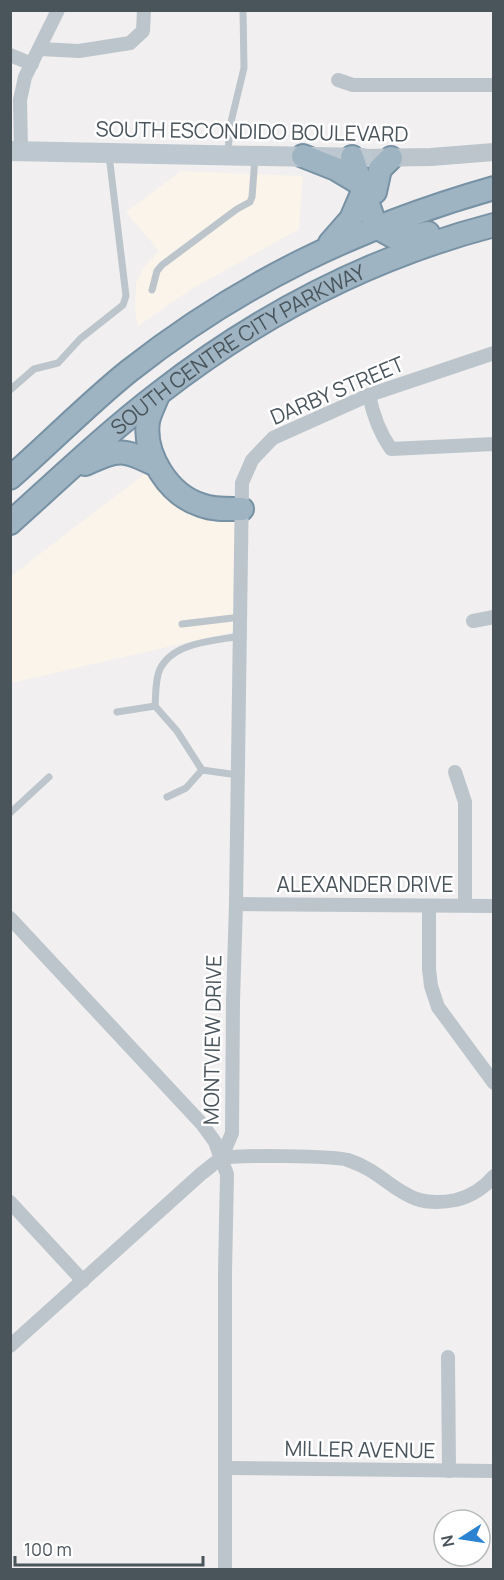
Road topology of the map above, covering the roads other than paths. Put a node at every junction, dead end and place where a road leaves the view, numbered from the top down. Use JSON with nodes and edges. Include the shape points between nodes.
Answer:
{"nodes":[{"id":1,"x":58,"y":10,"type":"edge"},
{"id":2,"x":144,"y":10,"type":"edge"},
{"id":3,"x":243,"y":10,"type":"edge"},
{"id":4,"x":40,"y":49,"type":"junction"},
{"id":5,"x":10,"y":55,"type":"edge"},
{"id":6,"x":32,"y":64,"type":"junction"},
{"id":7,"x":338,"y":80,"type":"dead end"},
{"id":8,"x":494,"y":85,"type":"edge"},
{"id":9,"x":16,"y":151,"type":"edge"},
{"id":10,"x":494,"y":152,"type":"edge"},
{"id":11,"x":109,"y":154,"type":"junction"},
{"id":12,"x":228,"y":155,"type":"junction"},
{"id":13,"x":255,"y":156,"type":"junction"},
{"id":14,"x":303,"y":156,"type":"junction"},
{"id":15,"x":357,"y":158,"type":"junction"},
{"id":16,"x":391,"y":158,"type":"junction"},
{"id":17,"x":494,"y":188,"type":"edge"},
{"id":18,"x":366,"y":189,"type":"junction"},
{"id":19,"x":494,"y":218,"type":"edge"},
{"id":20,"x":494,"y":225,"type":"edge"},
{"id":21,"x":382,"y":228,"type":"junction"},
{"id":22,"x":322,"y":250,"type":"junction"},
{"id":23,"x":152,"y":290,"type":"dead end"},
{"id":24,"x":315,"y":292,"type":"junction"},
{"id":25,"x":494,"y":353,"type":"edge"},
{"id":26,"x":10,"y":390,"type":"edge"},
{"id":27,"x":158,"y":393,"type":"junction"},
{"id":28,"x":369,"y":395,"type":"junction"},
{"id":29,"x":494,"y":444,"type":"edge"},
{"id":30,"x":156,"y":465,"type":"junction"},
{"id":31,"x":67,"y":472,"type":"junction"},
{"id":32,"x":10,"y":478,"type":"edge"},
{"id":33,"x":242,"y":509,"type":"junction"},
{"id":34,"x":10,"y":523,"type":"edge"},
{"id":35,"x":494,"y":616,"type":"edge"},
{"id":36,"x":241,"y":617,"type":"junction"},
{"id":37,"x":473,"y":621,"type":"dead end"},
{"id":38,"x":182,"y":624,"type":"dead end"},
{"id":39,"x":241,"y":636,"type":"junction"},
{"id":40,"x":155,"y":706,"type":"junction"},
{"id":41,"x":117,"y":711,"type":"dead end"},
{"id":42,"x":202,"y":770,"type":"junction"},
{"id":43,"x":454,"y":772,"type":"dead end"},
{"id":44,"x":238,"y":775,"type":"junction"},
{"id":45,"x":49,"y":777,"type":"dead end"},
{"id":46,"x":167,"y":797,"type":"dead end"},
{"id":47,"x":10,"y":813,"type":"edge"},
{"id":48,"x":236,"y":904,"type":"junction"},
{"id":49,"x":465,"y":905,"type":"junction"},
{"id":50,"x":429,"y":906,"type":"junction"},
{"id":51,"x":494,"y":906,"type":"edge"},
{"id":52,"x":10,"y":918,"type":"edge"},
{"id":53,"x":494,"y":1083,"type":"edge"},
{"id":54,"x":221,"y":1159,"type":"junction"},
{"id":55,"x":494,"y":1176,"type":"edge"},
{"id":56,"x":10,"y":1202,"type":"edge"},
{"id":57,"x":83,"y":1281,"type":"junction"},
{"id":58,"x":10,"y":1346,"type":"edge"},
{"id":59,"x":448,"y":1357,"type":"dead end"},
{"id":60,"x":226,"y":1468,"type":"junction"},
{"id":61,"x":449,"y":1472,"type":"junction"},
{"id":62,"x":494,"y":1472,"type":"edge"},
{"id":63,"x":225,"y":1569,"type":"edge"}],
"edges":[{"from":1,"to":4,"type":"street"},
{"from":2,"to":4,"type":"street","via":[[143,31],[130,43],[79,51]]},
{"from":3,"to":12,"type":"lane","via":[[244,68],[230,126]]},
{"from":4,"to":6,"type":"street"},
{"from":5,"to":6,"type":"street"},
{"from":6,"to":9,"type":"street","via":[[20,100]]},
{"from":7,"to":8,"type":"street","via":[[353,85]]},
{"from":9,"to":11,"type":"main road","name":"SOUTH ESCONDIDO BOULEVARD"},
{"from":10,"to":16,"type":"street","name":"SOUTH ESCONDIDO BOULEVARD"},
{"from":11,"to":12,"type":"main road","name":"SOUTH ESCONDIDO BOULEVARD"},
{"from":11,"to":26,"type":"lane","via":[[126,296],[123,305],[80,339],[58,363],[34,369]]},
{"from":12,"to":13,"type":"main road","name":"SOUTH ESCONDIDO BOULEVARD"},
{"from":13,"to":14,"type":"main road","name":"SOUTH ESCONDIDO BOULEVARD"},
{"from":13,"to":23,"type":"lane","via":[[250,202],[162,265],[156,271]]},
{"from":14,"to":15,"type":"main road","name":"SOUTH ESCONDIDO BOULEVARD"},
{"from":14,"to":18,"type":"highway","via":[[336,169]]},
{"from":15,"to":16,"type":"street","name":"SOUTH ESCONDIDO BOULEVARD"},
{"from":15,"to":18,"type":"highway"},
{"from":16,"to":18,"type":"highway"},
{"from":17,"to":21,"type":"highway","name":"SOUTH CENTRE CITY PARKWAY"},
{"from":18,"to":21,"type":"highway"},
{"from":18,"to":22,"type":"highway","via":[[351,219]]},
{"from":19,"to":21,"type":"highway","via":[[405,239],[398,239]]},
{"from":20,"to":24,"type":"highway","name":"SOUTH CENTRE CITY PARKWAY","via":[[395,257]]},
{"from":21,"to":22,"type":"highway","name":"SOUTH CENTRE CITY PARKWAY"},
{"from":21,"to":24,"type":"highway","via":[[378,248],[321,278]]},
{"from":22,"to":32,"type":"highway","name":"SOUTH CENTRE CITY PARKWAY","via":[[218,308],[128,372]]},
{"from":24,"to":27,"type":"highway","name":"SOUTH CENTRE CITY PARKWAY","via":[[238,337]]},
{"from":25,"to":28,"type":"street","name":"DARBY STREET"},
{"from":27,"to":30,"type":"highway","via":[[148,420]]},
{"from":27,"to":31,"type":"highway","name":"SOUTH CENTRE CITY PARKWAY"},
{"from":28,"to":29,"type":"street","via":[[382,437],[391,449]]},
{"from":28,"to":33,"type":"street","name":"DARBY STREET","via":[[273,438],[252,460],[242,483]]},
{"from":30,"to":31,"type":"highway","via":[[125,451],[113,452]]},
{"from":30,"to":33,"type":"highway","via":[[175,490],[194,503]]},
{"from":31,"to":34,"type":"highway","name":"SOUTH CENTRE CITY PARKWAY"},
{"from":33,"to":36,"type":"street","name":"MONTVIEW DRIVE"},
{"from":35,"to":37,"type":"street"},
{"from":36,"to":38,"type":"lane"},
{"from":36,"to":39,"type":"street","name":"MONTVIEW DRIVE"},
{"from":39,"to":40,"type":"lane","via":[[196,644],[166,660],[159,670]]},
{"from":39,"to":44,"type":"street","name":"MONTVIEW DRIVE"},
{"from":40,"to":41,"type":"lane"},
{"from":40,"to":42,"type":"lane"},
{"from":42,"to":44,"type":"lane"},
{"from":42,"to":46,"type":"lane","via":[[186,788]]},
{"from":43,"to":49,"type":"street","via":[[465,802]]},
{"from":44,"to":48,"type":"street","name":"MONTVIEW DRIVE"},
{"from":45,"to":47,"type":"lane"},
{"from":48,"to":50,"type":"street","name":"ALEXANDER DRIVE"},
{"from":48,"to":54,"type":"street","name":"MONTVIEW DRIVE","via":[[232,1133]]},
{"from":49,"to":50,"type":"street","name":"ALEXANDER DRIVE"},
{"from":49,"to":51,"type":"street","name":"ALEXANDER DRIVE"},
{"from":50,"to":53,"type":"street","via":[[429,969],[438,1007]]},
{"from":52,"to":54,"type":"street","via":[[202,1124]]},
{"from":54,"to":55,"type":"street","via":[[345,1159],[418,1201],[433,1203],[472,1195]]},
{"from":54,"to":57,"type":"street"},
{"from":54,"to":60,"type":"street","via":[[228,1174]]},
{"from":56,"to":57,"type":"street"},
{"from":57,"to":58,"type":"street"},
{"from":59,"to":61,"type":"street"},
{"from":60,"to":61,"type":"street","name":"MILLER AVENUE"},
{"from":60,"to":63,"type":"street"},
{"from":61,"to":62,"type":"street","name":"MILLER AVENUE"}]}
